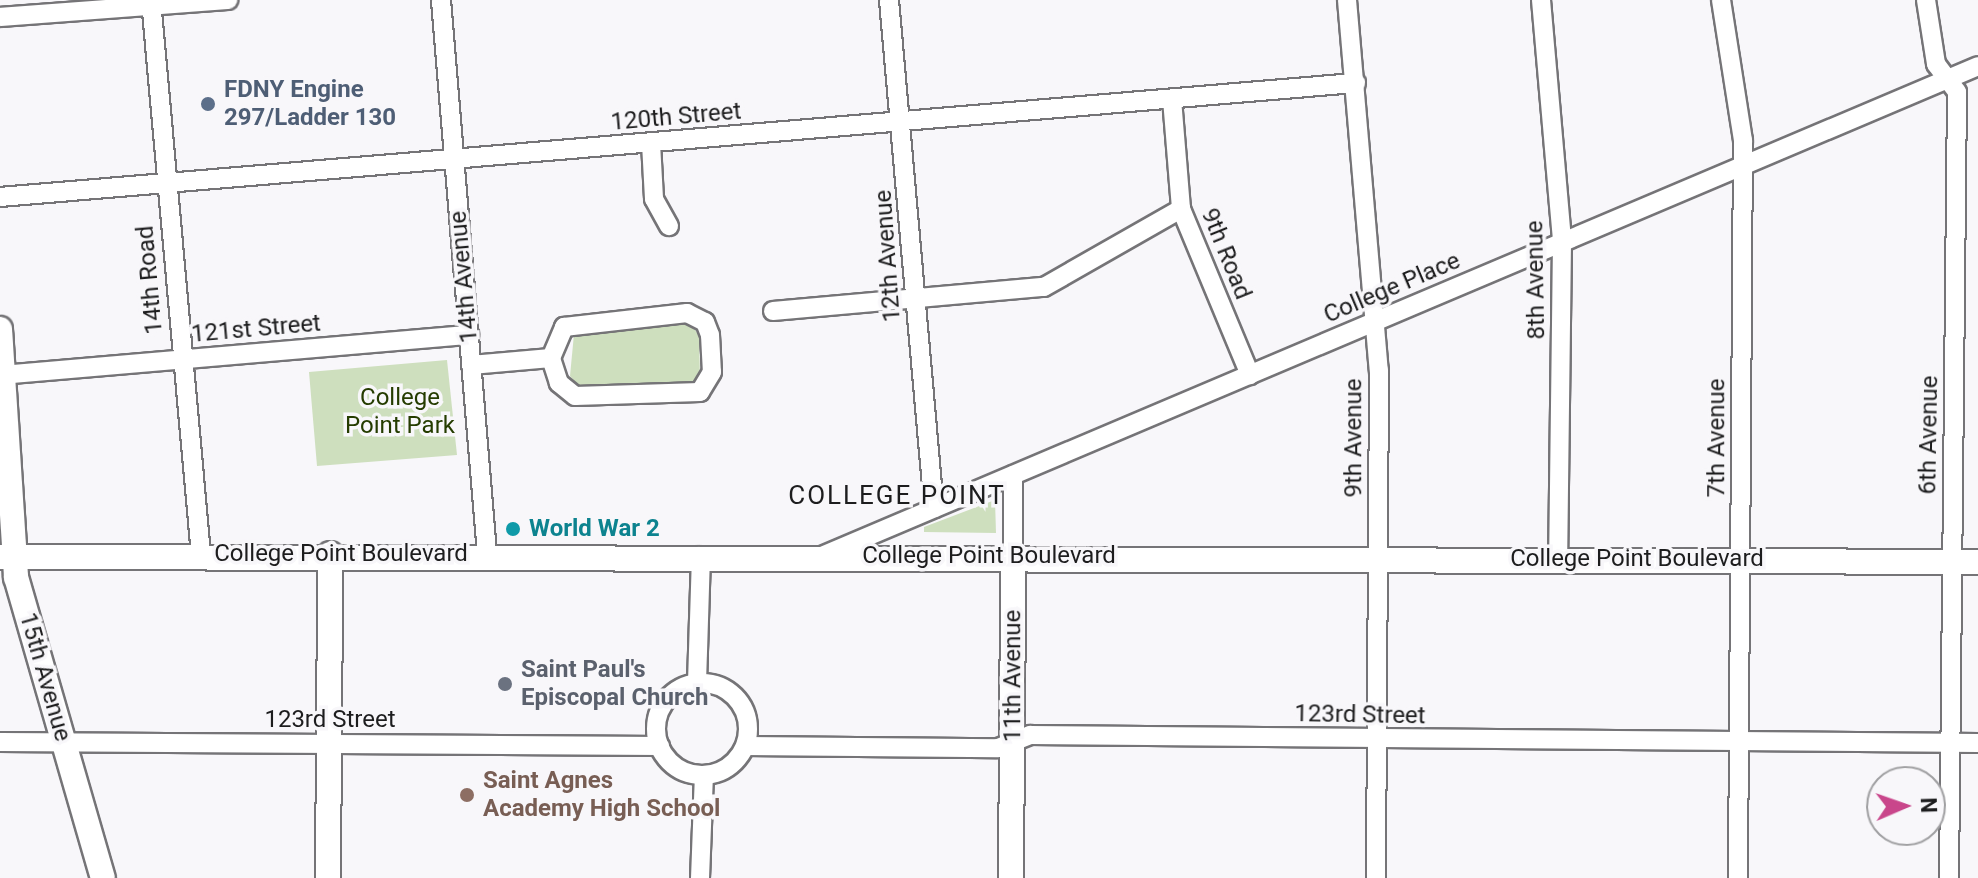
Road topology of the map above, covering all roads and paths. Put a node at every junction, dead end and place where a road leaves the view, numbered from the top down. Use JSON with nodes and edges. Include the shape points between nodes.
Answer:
{"nodes":[{"id":1,"x":228,"y":0,"type":"edge"},
{"id":2,"x":441,"y":0,"type":"edge"},
{"id":3,"x":889,"y":0,"type":"edge"},
{"id":4,"x":1347,"y":0,"type":"edge"},
{"id":5,"x":1541,"y":0,"type":"edge"},
{"id":6,"x":1721,"y":0,"type":"edge"},
{"id":7,"x":1926,"y":0,"type":"edge"},
{"id":8,"x":152,"y":4,"type":"edge"},
{"id":9,"x":0,"y":17,"type":"edge"},
{"id":10,"x":1978,"y":66,"type":"edge"},
{"id":11,"x":1947,"y":79,"type":"junction"},
{"id":12,"x":1356,"y":83,"type":"junction"},
{"id":13,"x":1172,"y":99,"type":"junction"},
{"id":14,"x":901,"y":121,"type":"junction"},
{"id":15,"x":651,"y":143,"type":"junction"},
{"id":16,"x":455,"y":158,"type":"junction"},
{"id":17,"x":1743,"y":166,"type":"junction"},
{"id":18,"x":166,"y":181,"type":"junction"},
{"id":19,"x":0,"y":197,"type":"edge"},
{"id":20,"x":1181,"y":209,"type":"junction"},
{"id":21,"x":669,"y":226,"type":"dead end"},
{"id":22,"x":1562,"y":242,"type":"junction"},
{"id":23,"x":914,"y":298,"type":"junction"},
{"id":24,"x":773,"y":311,"type":"dead end"},
{"id":25,"x":1375,"y":322,"type":"junction"},
{"id":26,"x":0,"y":329,"type":"edge"},
{"id":27,"x":469,"y":335,"type":"junction"},
{"id":28,"x":551,"y":358,"type":"junction"},
{"id":29,"x":181,"y":360,"type":"junction"},
{"id":30,"x":471,"y":365,"type":"junction"},
{"id":31,"x":2,"y":374,"type":"edge"},
{"id":32,"x":1250,"y":375,"type":"junction"},
{"id":33,"x":1013,"y":475,"type":"junction"},
{"id":34,"x":934,"y":508,"type":"junction"},
{"id":35,"x":330,"y":554,"type":"junction"},
{"id":36,"x":487,"y":554,"type":"junction"},
{"id":37,"x":201,"y":555,"type":"junction"},
{"id":38,"x":824,"y":555,"type":"junction"},
{"id":39,"x":701,"y":556,"type":"junction"},
{"id":40,"x":1013,"y":556,"type":"junction"},
{"id":41,"x":8,"y":557,"type":"edge"},
{"id":42,"x":1378,"y":558,"type":"junction"},
{"id":43,"x":1558,"y":559,"type":"junction"},
{"id":44,"x":1740,"y":560,"type":"junction"},
{"id":45,"x":1951,"y":562,"type":"junction"},
{"id":46,"x":1978,"y":562,"type":"edge"},
{"id":47,"x":697,"y":683,"type":"junction"},
{"id":48,"x":1377,"y":739,"type":"junction"},
{"id":49,"x":1739,"y":741,"type":"junction"},
{"id":50,"x":0,"y":742,"type":"edge"},
{"id":51,"x":64,"y":743,"type":"junction"},
{"id":52,"x":329,"y":743,"type":"junction"},
{"id":53,"x":1012,"y":743,"type":"junction"},
{"id":54,"x":1950,"y":743,"type":"junction"},
{"id":55,"x":1978,"y":743,"type":"edge"},
{"id":56,"x":660,"y":746,"type":"junction"},
{"id":57,"x":745,"y":746,"type":"junction"},
{"id":58,"x":704,"y":775,"type":"junction"},
{"id":59,"x":103,"y":878,"type":"edge"},
{"id":60,"x":328,"y":878,"type":"edge"},
{"id":61,"x":700,"y":878,"type":"edge"},
{"id":62,"x":1011,"y":878,"type":"edge"},
{"id":63,"x":1376,"y":878,"type":"edge"},
{"id":64,"x":1738,"y":878,"type":"edge"},
{"id":65,"x":1949,"y":878,"type":"edge"}],
"edges":[{"from":1,"to":8,"type":"street"},
{"from":2,"to":16,"type":"street","name":"14th Avenue"},
{"from":3,"to":14,"type":"street","name":"12th Avenue"},
{"from":4,"to":12,"type":"street","name":"9th Avenue"},
{"from":5,"to":22,"type":"street","name":"8th Avenue"},
{"from":6,"to":17,"type":"street","name":"7th Avenue"},
{"from":7,"to":11,"type":"street","name":"6th Avenue","via":[[1936,64]]},
{"from":8,"to":9,"type":"street"},
{"from":8,"to":18,"type":"street","name":"14th Road"},
{"from":10,"to":11,"type":"street","name":"College Place"},
{"from":11,"to":17,"type":"street","name":"College Place"},
{"from":11,"to":45,"type":"street","name":"6th Avenue","via":[[1957,92]]},
{"from":12,"to":13,"type":"street","name":"120th Street"},
{"from":12,"to":25,"type":"street","name":"9th Avenue"},
{"from":13,"to":14,"type":"street","name":"120th Street"},
{"from":13,"to":20,"type":"street","name":"9th Road"},
{"from":14,"to":15,"type":"street","name":"120th Street"},
{"from":14,"to":23,"type":"street","name":"12th Avenue"},
{"from":15,"to":16,"type":"street","name":"120th Street"},
{"from":15,"to":21,"type":"street","via":[[654,199]]},
{"from":16,"to":18,"type":"street","name":"120th Street"},
{"from":16,"to":27,"type":"street","name":"14th Avenue"},
{"from":17,"to":22,"type":"street","name":"College Place"},
{"from":17,"to":44,"type":"street","name":"7th Avenue"},
{"from":18,"to":19,"type":"street","name":"120th Street"},
{"from":18,"to":29,"type":"street","name":"14th Road"},
{"from":20,"to":23,"type":"street","via":[[1044,287]]},
{"from":20,"to":32,"type":"street","name":"9th Road"},
{"from":22,"to":25,"type":"street","name":"College Place"},
{"from":22,"to":43,"type":"street","name":"8th Avenue"},
{"from":23,"to":24,"type":"street"},
{"from":23,"to":34,"type":"street","name":"12th Avenue"},
{"from":25,"to":32,"type":"street","name":"College Place"},
{"from":25,"to":42,"type":"street","name":"9th Avenue"},
{"from":26,"to":31,"type":"street","name":"15th Avenue"},
{"from":27,"to":29,"type":"street","name":"121st Street"},
{"from":27,"to":30,"type":"street","name":"14th Avenue"},
{"from":28,"to":28,"type":"street","via":[[559,383],[575,396],[692,396],[712,372],[708,327],[687,313],[571,324],[558,335]]},
{"from":28,"to":30,"type":"street"},
{"from":29,"to":31,"type":"street","name":"121st Street"},
{"from":29,"to":37,"type":"street","name":"14th Road"},
{"from":30,"to":36,"type":"street","name":"14th Avenue"},
{"from":31,"to":41,"type":"street","name":"15th Avenue"},
{"from":32,"to":33,"type":"street","name":"College Place"},
{"from":33,"to":34,"type":"street","name":"College Place"},
{"from":33,"to":40,"type":"street","name":"11th Avenue"},
{"from":34,"to":38,"type":"street","name":"College Place"},
{"from":35,"to":36,"type":"street","name":"College Point Boulevard"},
{"from":35,"to":37,"type":"street","name":"College Point Boulevard"},
{"from":35,"to":52,"type":"street"},
{"from":36,"to":39,"type":"street","name":"College Point Boulevard"},
{"from":37,"to":41,"type":"street","name":"College Point Boulevard"},
{"from":38,"to":39,"type":"street","name":"College Point Boulevard"},
{"from":38,"to":40,"type":"street","name":"College Point Boulevard"},
{"from":39,"to":47,"type":"street"},
{"from":40,"to":42,"type":"street","name":"College Point Boulevard"},
{"from":40,"to":53,"type":"street","name":"11th Avenue"},
{"from":41,"to":51,"type":"street","name":"15th Avenue"},
{"from":42,"to":43,"type":"street","name":"College Point Boulevard"},
{"from":42,"to":48,"type":"street","name":"9th Avenue"},
{"from":43,"to":44,"type":"street","name":"College Point Boulevard"},
{"from":44,"to":45,"type":"street","name":"College Point Boulevard"},
{"from":44,"to":49,"type":"street","name":"7th Avenue"},
{"from":45,"to":46,"type":"street","name":"College Point Boulevard"},
{"from":45,"to":54,"type":"street","name":"6th Avenue"},
{"from":47,"to":56,"type":"street","via":[[664,702],[656,726]]},
{"from":47,"to":57,"type":"street","via":[[720,686],[739,701],[747,720]]},
{"from":48,"to":49,"type":"street","name":"123rd Street"},
{"from":48,"to":53,"type":"street","name":"123rd Street","via":[[1030,735]]},
{"from":48,"to":63,"type":"street","name":"9th Avenue"},
{"from":49,"to":54,"type":"street","name":"123rd Street"},
{"from":49,"to":64,"type":"street","name":"7th Avenue"},
{"from":50,"to":51,"type":"street","name":"123rd Street"},
{"from":51,"to":52,"type":"street","name":"123rd Street"},
{"from":51,"to":59,"type":"street","name":"15th Avenue"},
{"from":52,"to":56,"type":"street","name":"123rd Street"},
{"from":52,"to":60,"type":"street"},
{"from":53,"to":57,"type":"street","name":"123rd Street","via":[[998,748]]},
{"from":53,"to":62,"type":"street","name":"11th Avenue"},
{"from":54,"to":55,"type":"street","name":"123rd Street"},
{"from":54,"to":65,"type":"street","name":"6th Avenue"},
{"from":56,"to":58,"type":"street","via":[[675,766]]},
{"from":57,"to":58,"type":"street","via":[[731,765]]},
{"from":58,"to":61,"type":"street"}]}
